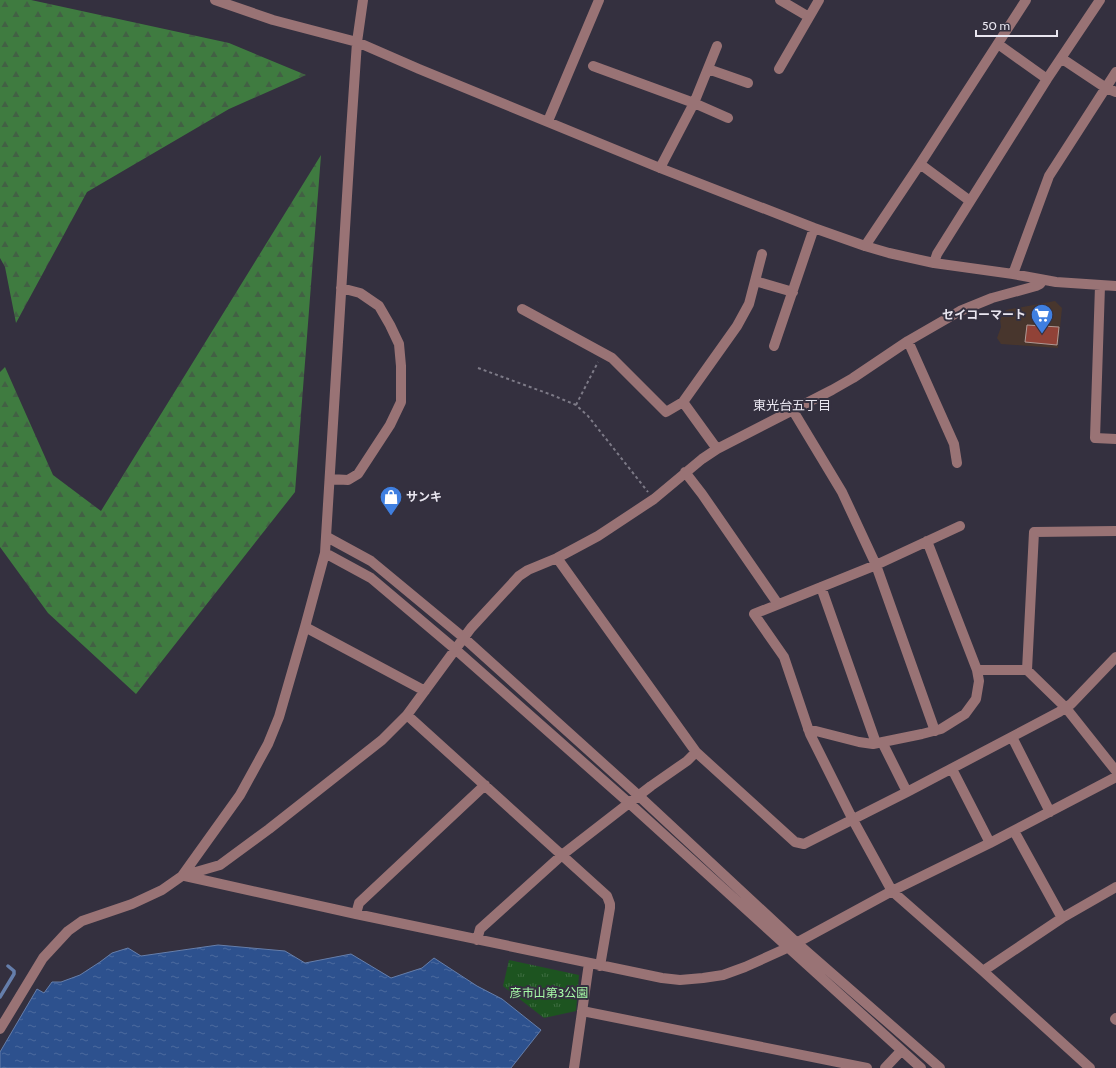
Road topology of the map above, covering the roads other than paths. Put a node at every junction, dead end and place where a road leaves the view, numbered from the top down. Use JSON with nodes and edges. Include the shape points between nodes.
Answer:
{"nodes":[{"id":1,"x":218,"y":0,"type":"edge"},
{"id":2,"x":363,"y":0,"type":"edge"},
{"id":3,"x":599,"y":0,"type":"edge"},
{"id":4,"x":780,"y":0,"type":"edge"},
{"id":5,"x":819,"y":0,"type":"edge"},
{"id":6,"x":1026,"y":0,"type":"edge"},
{"id":7,"x":1100,"y":0,"type":"edge"},
{"id":8,"x":809,"y":17,"type":"junction"},
{"id":9,"x":357,"y":42,"type":"junction"},
{"id":10,"x":998,"y":44,"type":"junction"},
{"id":11,"x":717,"y":46,"type":"dead end"},
{"id":12,"x":1061,"y":58,"type":"junction"},
{"id":13,"x":593,"y":66,"type":"dead end"},
{"id":14,"x":708,"y":68,"type":"junction"},
{"id":15,"x":779,"y":69,"type":"dead end"},
{"id":16,"x":1116,"y":72,"type":"edge"},
{"id":17,"x":1047,"y":79,"type":"junction"},
{"id":18,"x":748,"y":83,"type":"dead end"},
{"id":19,"x":1106,"y":88,"type":"junction"},
{"id":20,"x":1116,"y":92,"type":"edge"},
{"id":21,"x":694,"y":103,"type":"junction"},
{"id":22,"x":728,"y":118,"type":"dead end"},
{"id":23,"x":548,"y":121,"type":"junction"},
{"id":24,"x":920,"y":164,"type":"junction"},
{"id":25,"x":660,"y":168,"type":"junction"},
{"id":26,"x":970,"y":201,"type":"junction"},
{"id":27,"x":814,"y":228,"type":"junction"},
{"id":28,"x":865,"y":246,"type":"junction"},
{"id":29,"x":762,"y":254,"type":"dead end"},
{"id":30,"x":934,"y":263,"type":"junction"},
{"id":31,"x":1013,"y":274,"type":"junction"},
{"id":32,"x":1043,"y":280,"type":"junction"},
{"id":33,"x":755,"y":281,"type":"junction"},
{"id":34,"x":1100,"y":286,"type":"junction"},
{"id":35,"x":1116,"y":286,"type":"edge"},
{"id":36,"x":341,"y":288,"type":"junction"},
{"id":37,"x":793,"y":292,"type":"junction"},
{"id":38,"x":522,"y":309,"type":"dead end"},
{"id":39,"x":908,"y":341,"type":"junction"},
{"id":40,"x":774,"y":346,"type":"dead end"},
{"id":41,"x":683,"y":402,"type":"junction"},
{"id":42,"x":792,"y":409,"type":"junction"},
{"id":43,"x":1116,"y":438,"type":"edge"},
{"id":44,"x":717,"y":449,"type":"junction"},
{"id":45,"x":957,"y":462,"type":"dead end"},
{"id":46,"x":685,"y":472,"type":"junction"},
{"id":47,"x":330,"y":479,"type":"junction"},
{"id":48,"x":960,"y":526,"type":"dead end"},
{"id":49,"x":1116,"y":531,"type":"edge"},
{"id":50,"x":327,"y":537,"type":"junction"},
{"id":51,"x":928,"y":541,"type":"junction"},
{"id":52,"x":325,"y":554,"type":"junction"},
{"id":53,"x":557,"y":558,"type":"junction"},
{"id":54,"x":876,"y":565,"type":"junction"},
{"id":55,"x":821,"y":587,"type":"junction"},
{"id":56,"x":778,"y":604,"type":"junction"},
{"id":57,"x":305,"y":627,"type":"junction"},
{"id":58,"x":464,"y":638,"type":"junction"},
{"id":59,"x":455,"y":649,"type":"junction"},
{"id":60,"x":1116,"y":658,"type":"edge"},
{"id":61,"x":977,"y":670,"type":"junction"},
{"id":62,"x":1026,"y":670,"type":"junction"},
{"id":63,"x":425,"y":691,"type":"junction"},
{"id":64,"x":1066,"y":708,"type":"junction"},
{"id":65,"x":407,"y":715,"type":"junction"},
{"id":66,"x":808,"y":729,"type":"junction"},
{"id":67,"x":935,"y":731,"type":"junction"},
{"id":68,"x":1012,"y":737,"type":"junction"},
{"id":69,"x":879,"y":743,"type":"junction"},
{"id":70,"x":696,"y":752,"type":"junction"},
{"id":71,"x":952,"y":769,"type":"junction"},
{"id":72,"x":1116,"y":772,"type":"edge"},
{"id":73,"x":1116,"y":777,"type":"edge"},
{"id":74,"x":485,"y":785,"type":"junction"},
{"id":75,"x":907,"y":792,"type":"junction"},
{"id":76,"x":638,"y":796,"type":"junction"},
{"id":77,"x":629,"y":804,"type":"junction"},
{"id":78,"x":1050,"y":812,"type":"junction"},
{"id":79,"x":853,"y":820,"type":"junction"},
{"id":80,"x":1014,"y":830,"type":"junction"},
{"id":81,"x":990,"y":843,"type":"junction"},
{"id":82,"x":562,"y":855,"type":"junction"},
{"id":83,"x":182,"y":876,"type":"junction"},
{"id":84,"x":1116,"y":888,"type":"edge"},
{"id":85,"x":892,"y":891,"type":"junction"},
{"id":86,"x":356,"y":914,"type":"junction"},
{"id":87,"x":1062,"y":918,"type":"junction"},
{"id":88,"x":477,"y":940,"type":"junction"},
{"id":89,"x":797,"y":943,"type":"junction"},
{"id":90,"x":787,"y":948,"type":"junction"},
{"id":91,"x":589,"y":963,"type":"junction"},
{"id":92,"x":600,"y":966,"type":"junction"},
{"id":93,"x":983,"y":971,"type":"junction"},
{"id":94,"x":582,"y":1011,"type":"junction"},
{"id":95,"x":0,"y":1029,"type":"edge"},
{"id":96,"x":901,"y":1051,"type":"junction"},
{"id":97,"x":574,"y":1068,"type":"edge"},
{"id":98,"x":868,"y":1068,"type":"edge"},
{"id":99,"x":885,"y":1068,"type":"edge"},
{"id":100,"x":921,"y":1068,"type":"edge"},
{"id":101,"x":940,"y":1068,"type":"edge"},
{"id":102,"x":1090,"y":1068,"type":"edge"}],
"edges":[{"from":1,"to":9,"type":"street","via":[[273,20]]},
{"from":2,"to":9,"type":"street"},
{"from":3,"to":23,"type":"street"},
{"from":4,"to":8,"type":"street"},
{"from":5,"to":8,"type":"street"},
{"from":6,"to":10,"type":"street"},
{"from":7,"to":12,"type":"street"},
{"from":8,"to":15,"type":"street"},
{"from":9,"to":23,"type":"street"},
{"from":9,"to":36,"type":"street"},
{"from":10,"to":17,"type":"street"},
{"from":10,"to":24,"type":"street"},
{"from":11,"to":14,"type":"street"},
{"from":12,"to":17,"type":"street"},
{"from":12,"to":19,"type":"street"},
{"from":13,"to":21,"type":"street"},
{"from":14,"to":18,"type":"street"},
{"from":14,"to":21,"type":"street"},
{"from":16,"to":19,"type":"street"},
{"from":17,"to":26,"type":"street"},
{"from":19,"to":20,"type":"street"},
{"from":19,"to":31,"type":"street","via":[[1049,176]]},
{"from":21,"to":22,"type":"street"},
{"from":21,"to":25,"type":"street"},
{"from":23,"to":25,"type":"street"},
{"from":24,"to":26,"type":"street"},
{"from":24,"to":28,"type":"street"},
{"from":25,"to":27,"type":"street"},
{"from":26,"to":30,"type":"street"},
{"from":27,"to":28,"type":"street"},
{"from":27,"to":37,"type":"street"},
{"from":28,"to":30,"type":"street"},
{"from":29,"to":33,"type":"street"},
{"from":30,"to":31,"type":"street"},
{"from":31,"to":32,"type":"street"},
{"from":32,"to":34,"type":"street"},
{"from":32,"to":39,"type":"street","via":[[1036,286],[992,298],[960,311]]},
{"from":33,"to":37,"type":"street"},
{"from":33,"to":41,"type":"street","via":[[748,304],[737,326]]},
{"from":34,"to":35,"type":"street"},
{"from":34,"to":43,"type":"street","via":[[1095,438]]},
{"from":36,"to":47,"type":"street"},
{"from":36,"to":47,"type":"street","via":[[360,293],[379,306],[390,325],[399,344],[402,402],[358,474],[348,480]]},
{"from":37,"to":40,"type":"street"},
{"from":38,"to":41,"type":"street","via":[[612,358],[666,412]]},
{"from":39,"to":42,"type":"street","via":[[853,378]]},
{"from":39,"to":45,"type":"street","via":[[954,444]]},
{"from":41,"to":44,"type":"street"},
{"from":42,"to":44,"type":"street"},
{"from":42,"to":54,"type":"street","via":[[842,492]]},
{"from":44,"to":46,"type":"street"},
{"from":46,"to":53,"type":"street","via":[[654,499],[598,536]]},
{"from":46,"to":56,"type":"street"},
{"from":47,"to":50,"type":"street"},
{"from":48,"to":51,"type":"street"},
{"from":49,"to":62,"type":"street","via":[[1034,532]]},
{"from":50,"to":52,"type":"street"},
{"from":50,"to":58,"type":"street","via":[[371,561]]},
{"from":51,"to":54,"type":"street"},
{"from":51,"to":61,"type":"street"},
{"from":52,"to":57,"type":"street"},
{"from":52,"to":59,"type":"street","via":[[371,578]]},
{"from":53,"to":58,"type":"street","via":[[518,576]]},
{"from":53,"to":70,"type":"street"},
{"from":54,"to":55,"type":"street"},
{"from":54,"to":67,"type":"street"},
{"from":55,"to":56,"type":"street"},
{"from":55,"to":69,"type":"street"},
{"from":56,"to":66,"type":"street","via":[[754,614],[784,657]]},
{"from":57,"to":63,"type":"street"},
{"from":57,"to":83,"type":"street","via":[[285,698],[268,744],[240,795]]},
{"from":58,"to":59,"type":"street"},
{"from":58,"to":76,"type":"street"},
{"from":59,"to":63,"type":"street"},
{"from":59,"to":77,"type":"street"},
{"from":60,"to":64,"type":"street"},
{"from":61,"to":62,"type":"street"},
{"from":61,"to":67,"type":"street","via":[[979,681],[976,699],[965,714]]},
{"from":62,"to":64,"type":"street"},
{"from":63,"to":65,"type":"street"},
{"from":64,"to":68,"type":"street"},
{"from":64,"to":72,"type":"street"},
{"from":65,"to":74,"type":"street"},
{"from":65,"to":83,"type":"street","via":[[382,740],[220,865]]},
{"from":66,"to":69,"type":"street","via":[[859,742]]},
{"from":66,"to":79,"type":"street"},
{"from":67,"to":69,"type":"street"},
{"from":68,"to":71,"type":"street"},
{"from":68,"to":78,"type":"street"},
{"from":69,"to":75,"type":"street"},
{"from":70,"to":76,"type":"street","via":[[687,762]]},
{"from":70,"to":79,"type":"street","via":[[798,844],[804,844]]},
{"from":71,"to":75,"type":"street"},
{"from":71,"to":81,"type":"street"},
{"from":73,"to":78,"type":"street"},
{"from":74,"to":82,"type":"street"},
{"from":74,"to":86,"type":"street","via":[[359,903]]},
{"from":75,"to":79,"type":"street"},
{"from":76,"to":77,"type":"street"},
{"from":76,"to":89,"type":"street"},
{"from":77,"to":82,"type":"street"},
{"from":77,"to":90,"type":"street"},
{"from":78,"to":80,"type":"street"},
{"from":79,"to":85,"type":"street"},
{"from":80,"to":81,"type":"street"},
{"from":80,"to":87,"type":"street"},
{"from":81,"to":85,"type":"street"},
{"from":82,"to":88,"type":"street","via":[[480,929]]},
{"from":82,"to":92,"type":"street","via":[[609,900],[610,908]]},
{"from":83,"to":86,"type":"street"},
{"from":83,"to":95,"type":"street","via":[[162,890],[132,904],[82,921],[68,931],[43,958]]},
{"from":84,"to":87,"type":"street"},
{"from":85,"to":89,"type":"street"},
{"from":85,"to":93,"type":"street"},
{"from":86,"to":88,"type":"street"},
{"from":87,"to":93,"type":"street"},
{"from":88,"to":91,"type":"street"},
{"from":89,"to":90,"type":"street"},
{"from":89,"to":101,"type":"street"},
{"from":90,"to":92,"type":"street","via":[[723,975],[703,978],[662,978]]},
{"from":90,"to":96,"type":"street"},
{"from":91,"to":92,"type":"street"},
{"from":91,"to":94,"type":"street"},
{"from":93,"to":102,"type":"street"},
{"from":94,"to":97,"type":"street"},
{"from":94,"to":98,"type":"street"},
{"from":96,"to":99,"type":"street"},
{"from":96,"to":100,"type":"street"}]}
